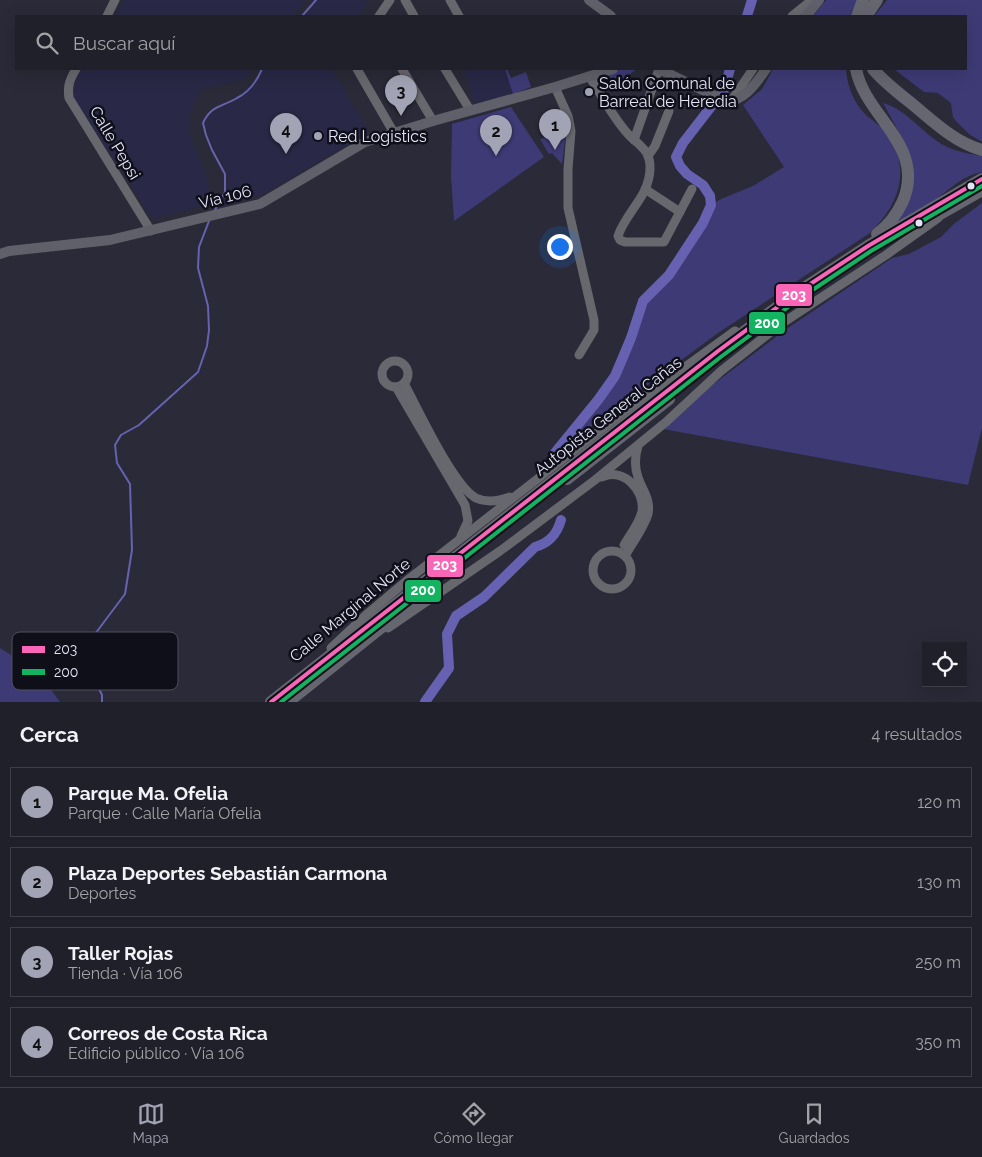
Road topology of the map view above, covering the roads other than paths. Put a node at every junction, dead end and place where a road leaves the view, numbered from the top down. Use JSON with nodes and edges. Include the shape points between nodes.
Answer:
{"nodes":[{"id":1,"x":115,"y":0,"type":"edge"},
{"id":2,"x":390,"y":0,"type":"edge"},
{"id":3,"x":405,"y":0,"type":"edge"},
{"id":4,"x":450,"y":0,"type":"edge"},
{"id":5,"x":589,"y":0,"type":"edge"},
{"id":6,"x":812,"y":0,"type":"edge"},
{"id":7,"x":819,"y":0,"type":"edge"},
{"id":8,"x":863,"y":0,"type":"edge"},
{"id":9,"x":876,"y":0,"type":"edge"},
{"id":10,"x":107,"y":15,"type":"edge"},
{"id":11,"x":380,"y":15,"type":"edge"},
{"id":12,"x":413,"y":15,"type":"edge"},
{"id":13,"x":458,"y":15,"type":"edge"},
{"id":14,"x":610,"y":15,"type":"edge"},
{"id":15,"x":793,"y":15,"type":"edge"},
{"id":16,"x":807,"y":15,"type":"edge"},
{"id":17,"x":857,"y":15,"type":"edge"},
{"id":18,"x":867,"y":15,"type":"edge"},
{"id":19,"x":76,"y":70,"type":"edge"},
{"id":20,"x":358,"y":70,"type":"edge"},
{"id":21,"x":403,"y":70,"type":"edge"},
{"id":22,"x":446,"y":70,"type":"edge"},
{"id":23,"x":610,"y":70,"type":"edge"},
{"id":24,"x":659,"y":70,"type":"edge"},
{"id":25,"x":661,"y":70,"type":"edge"},
{"id":26,"x":752,"y":70,"type":"edge"},
{"id":27,"x":765,"y":70,"type":"edge"},
{"id":28,"x":856,"y":70,"type":"edge"},
{"id":29,"x":874,"y":70,"type":"edge"},
{"id":30,"x":589,"y":76,"type":"junction"},
{"id":31,"x":555,"y":87,"type":"junction"},
{"id":32,"x":731,"y":102,"type":"junction"},
{"id":33,"x":470,"y":110,"type":"junction"},
{"id":34,"x":669,"y":111,"type":"dead end"},
{"id":35,"x":433,"y":121,"type":"junction"},
{"id":36,"x":394,"y":133,"type":"junction"},
{"id":37,"x":634,"y":140,"type":"junction"},
{"id":38,"x":982,"y":150,"type":"edge"},
{"id":39,"x":648,"y":156,"type":"junction"},
{"id":40,"x":982,"y":179,"type":"edge"},
{"id":41,"x":645,"y":189,"type":"junction"},
{"id":42,"x":692,"y":189,"type":"dead end"},
{"id":43,"x":982,"y":191,"type":"edge"},
{"id":44,"x":955,"y":206,"type":"junction"},
{"id":45,"x":680,"y":212,"type":"junction"},
{"id":46,"x":151,"y":231,"type":"junction"},
{"id":47,"x":0,"y":254,"type":"edge"},
{"id":48,"x":768,"y":307,"type":"junction"},
{"id":49,"x":718,"y":350,"type":"junction"},
{"id":50,"x":579,"y":355,"type":"dead end"},
{"id":51,"x":638,"y":446,"type":"junction"},
{"id":52,"x":595,"y":480,"type":"junction"},
{"id":53,"x":520,"y":493,"type":"junction"},
{"id":54,"x":458,"y":540,"type":"junction"},
{"id":55,"x":622,"y":554,"type":"junction"},
{"id":56,"x":353,"y":650,"type":"junction"},
{"id":57,"x":264,"y":702,"type":"edge"},
{"id":58,"x":271,"y":702,"type":"edge"},
{"id":59,"x":288,"y":702,"type":"edge"}],
"edges":[{"from":1,"to":10,"type":"street"},
{"from":2,"to":11,"type":"street"},
{"from":3,"to":12,"type":"street"},
{"from":4,"to":13,"type":"street"},
{"from":5,"to":14,"type":"main road"},
{"from":6,"to":15,"type":"street"},
{"from":7,"to":16,"type":"main road"},
{"from":8,"to":17,"type":"highway"},
{"from":9,"to":18,"type":"highway"},
{"from":19,"to":46,"type":"street","name":"Calle Pepsi","via":[[67,88],[69,98]]},
{"from":20,"to":36,"type":"street"},
{"from":21,"to":35,"type":"street"},
{"from":22,"to":33,"type":"street"},
{"from":23,"to":30,"type":"main road","name":"Vía 106"},
{"from":24,"to":37,"type":"street"},
{"from":25,"to":32,"type":"main road"},
{"from":26,"to":32,"type":"street"},
{"from":27,"to":32,"type":"main road","via":[[749,90]]},
{"from":28,"to":48,"type":"highway","via":[[863,91],[901,146],[907,172],[904,197],[896,215],[883,230]]},
{"from":29,"to":38,"type":"highway","via":[[946,132]]},
{"from":30,"to":31,"type":"main road","name":"Vía 106"},
{"from":30,"to":37,"type":"street"},
{"from":31,"to":33,"type":"main road","name":"Vía 106"},
{"from":31,"to":50,"type":"street","via":[[571,131],[568,208],[594,326]]},
{"from":33,"to":35,"type":"main road","name":"Vía 106"},
{"from":34,"to":39,"type":"street"},
{"from":35,"to":36,"type":"main road","name":"Vía 106"},
{"from":36,"to":46,"type":"main road","name":"Vía 106","via":[[365,142],[342,154],[260,204]]},
{"from":37,"to":39,"type":"street"},
{"from":39,"to":41,"type":"street","via":[[649,176]]},
{"from":40,"to":49,"type":"highway","name":"Autopista General Cañas","via":[[852,257]]},
{"from":41,"to":45,"type":"street"},
{"from":41,"to":45,"type":"street","via":[[619,232],[620,240],[664,242]]},
{"from":42,"to":45,"type":"street"},
{"from":43,"to":44,"type":"highway","name":"Autopista General Cañas"},
{"from":44,"to":51,"type":"street","via":[[752,345]]},
{"from":44,"to":56,"type":"highway","name":"Autopista General Cañas","via":[[821,286],[727,352]]},
{"from":46,"to":47,"type":"main road","name":"Vía 106","via":[[110,240]]},
{"from":48,"to":49,"type":"highway"},
{"from":48,"to":53,"type":"street","name":"Calle Marginal Norte","via":[[630,407]]},
{"from":49,"to":58,"type":"highway","name":"Autopista General Cañas"},
{"from":51,"to":52,"type":"street"},
{"from":51,"to":55,"type":"street","via":[[635,464],[647,498],[648,513]]},
{"from":52,"to":55,"type":"street","via":[[616,474],[634,484],[641,500],[640,517]]},
{"from":52,"to":56,"type":"street","via":[[500,552]]},
{"from":53,"to":54,"type":"street","name":"Calle Marginal Norte"},
{"from":53,"to":54,"type":"street","via":[[489,501],[475,498],[464,489],[400,385],[465,505],[468,520]]},
{"from":54,"to":57,"type":"street","name":"Calle Marginal Norte"},
{"from":55,"to":55,"type":"street","via":[[608,551],[598,557],[593,568],[599,584],[610,589],[626,583],[631,572],[629,560]]},
{"from":56,"to":59,"type":"highway","name":"Autopista General Cañas"}]}
